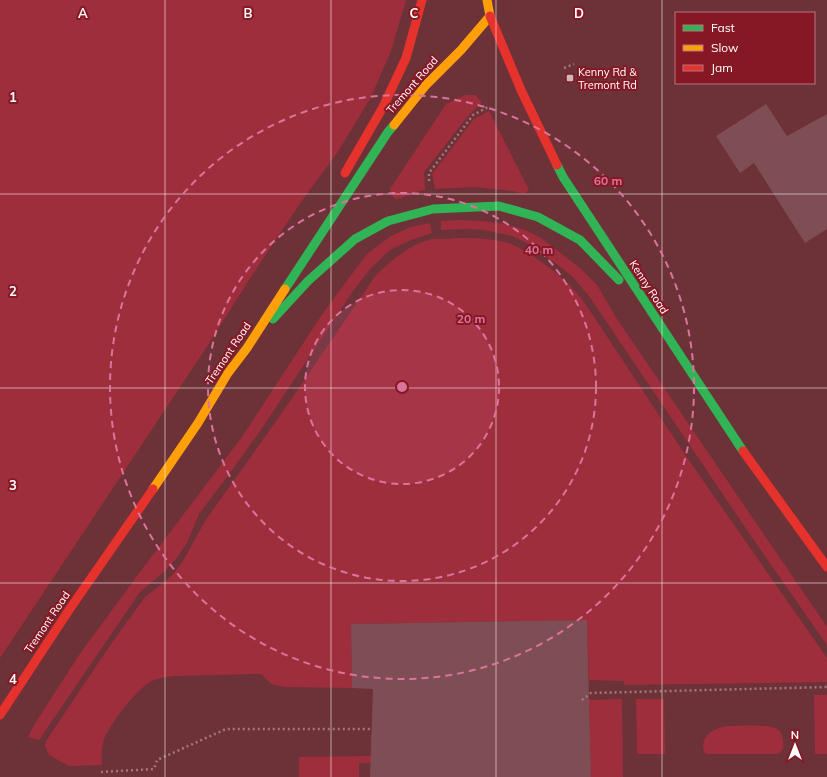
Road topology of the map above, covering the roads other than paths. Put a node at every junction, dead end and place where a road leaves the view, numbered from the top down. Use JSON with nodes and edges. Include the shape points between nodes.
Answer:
{"nodes":[{"id":1,"x":422,"y":0,"type":"edge"},
{"id":2,"x":487,"y":0,"type":"edge"},
{"id":3,"x":490,"y":16,"type":"junction"},
{"id":4,"x":340,"y":182,"type":"dead end"},
{"id":5,"x":652,"y":314,"type":"junction"},
{"id":6,"x":241,"y":340,"type":"dead end"},
{"id":7,"x":246,"y":348,"type":"junction"},
{"id":8,"x":228,"y":373,"type":"junction"},
{"id":9,"x":827,"y":567,"type":"edge"},
{"id":10,"x":0,"y":715,"type":"edge"}],
"edges":[{"from":1,"to":4,"type":"main road","via":[[406,58],[383,107]]},
{"from":2,"to":3,"type":"main road","name":"Kenny Road"},
{"from":3,"to":5,"type":"main road","name":"Kenny Road","via":[[521,90],[563,177]]},
{"from":3,"to":7,"type":"main road","name":"Tremont Road","via":[[426,85],[388,132]]},
{"from":5,"to":7,"type":"main road","via":[[580,240],[538,217],[499,206],[433,209],[388,221],[355,240],[308,281]]},
{"from":5,"to":9,"type":"main road","name":"Kenny Road","via":[[750,462]]},
{"from":6,"to":8,"type":"main road"},
{"from":7,"to":8,"type":"main road","name":"Tremont Road"},
{"from":8,"to":10,"type":"main road","name":"Tremont Road","via":[[198,424],[69,610]]}]}
